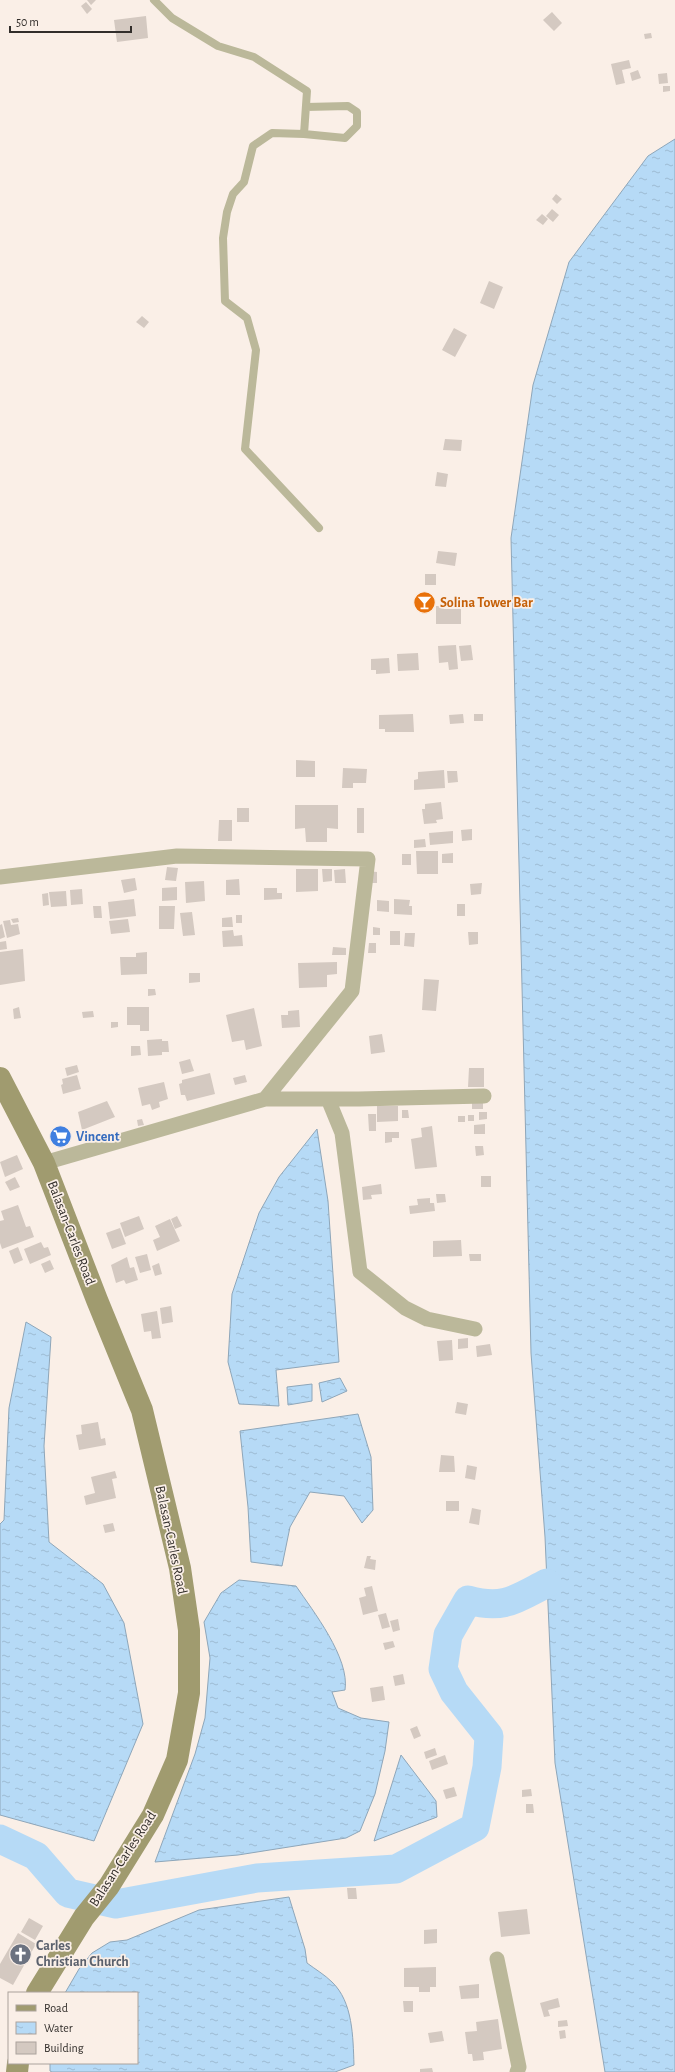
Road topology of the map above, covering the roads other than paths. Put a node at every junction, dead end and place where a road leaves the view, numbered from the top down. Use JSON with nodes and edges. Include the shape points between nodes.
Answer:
{"nodes":[{"id":1,"x":154,"y":0,"type":"edge"},
{"id":2,"x":306,"y":107,"type":"junction"},
{"id":3,"x":304,"y":134,"type":"junction"},
{"id":4,"x":319,"y":528,"type":"dead end"},
{"id":5,"x":0,"y":878,"type":"edge"},
{"id":6,"x":0,"y":1078,"type":"edge"},
{"id":7,"x":484,"y":1096,"type":"dead end"},
{"id":8,"x":265,"y":1099,"type":"junction"},
{"id":9,"x":328,"y":1099,"type":"junction"},
{"id":10,"x":44,"y":1163,"type":"junction"},
{"id":11,"x":475,"y":1329,"type":"dead end"},
{"id":12,"x":497,"y":1959,"type":"dead end"},
{"id":13,"x":38,"y":1992,"type":"edge"},
{"id":14,"x":517,"y":2072,"type":"edge"}],
"edges":[{"from":1,"to":2,"type":"lane","via":[[172,18],[218,46],[254,57],[307,90]]},
{"from":2,"to":3,"type":"lane"},
{"from":2,"to":3,"type":"lane","via":[[348,106],[357,112],[356,126],[345,138]]},
{"from":3,"to":4,"type":"lane","via":[[272,133],[253,146],[244,182],[233,194],[227,212],[223,238],[225,301],[247,318],[256,350],[245,449]]},
{"from":5,"to":8,"type":"street","via":[[177,856],[368,859],[352,991]]},
{"from":6,"to":10,"type":"main road","name":"Balasan-Carles Road"},
{"from":7,"to":9,"type":"street"},
{"from":8,"to":9,"type":"street"},
{"from":8,"to":10,"type":"street"},
{"from":9,"to":11,"type":"street","via":[[342,1133],[360,1272],[405,1308],[426,1319]]},
{"from":10,"to":13,"type":"main road","name":"Balasan-Carles Road","via":[[96,1300],[142,1410],[180,1568],[188,1630],[189,1694],[177,1760],[153,1814],[109,1886],[84,1917]]},
{"from":12,"to":14,"type":"street","via":[[519,2067]]}]}
